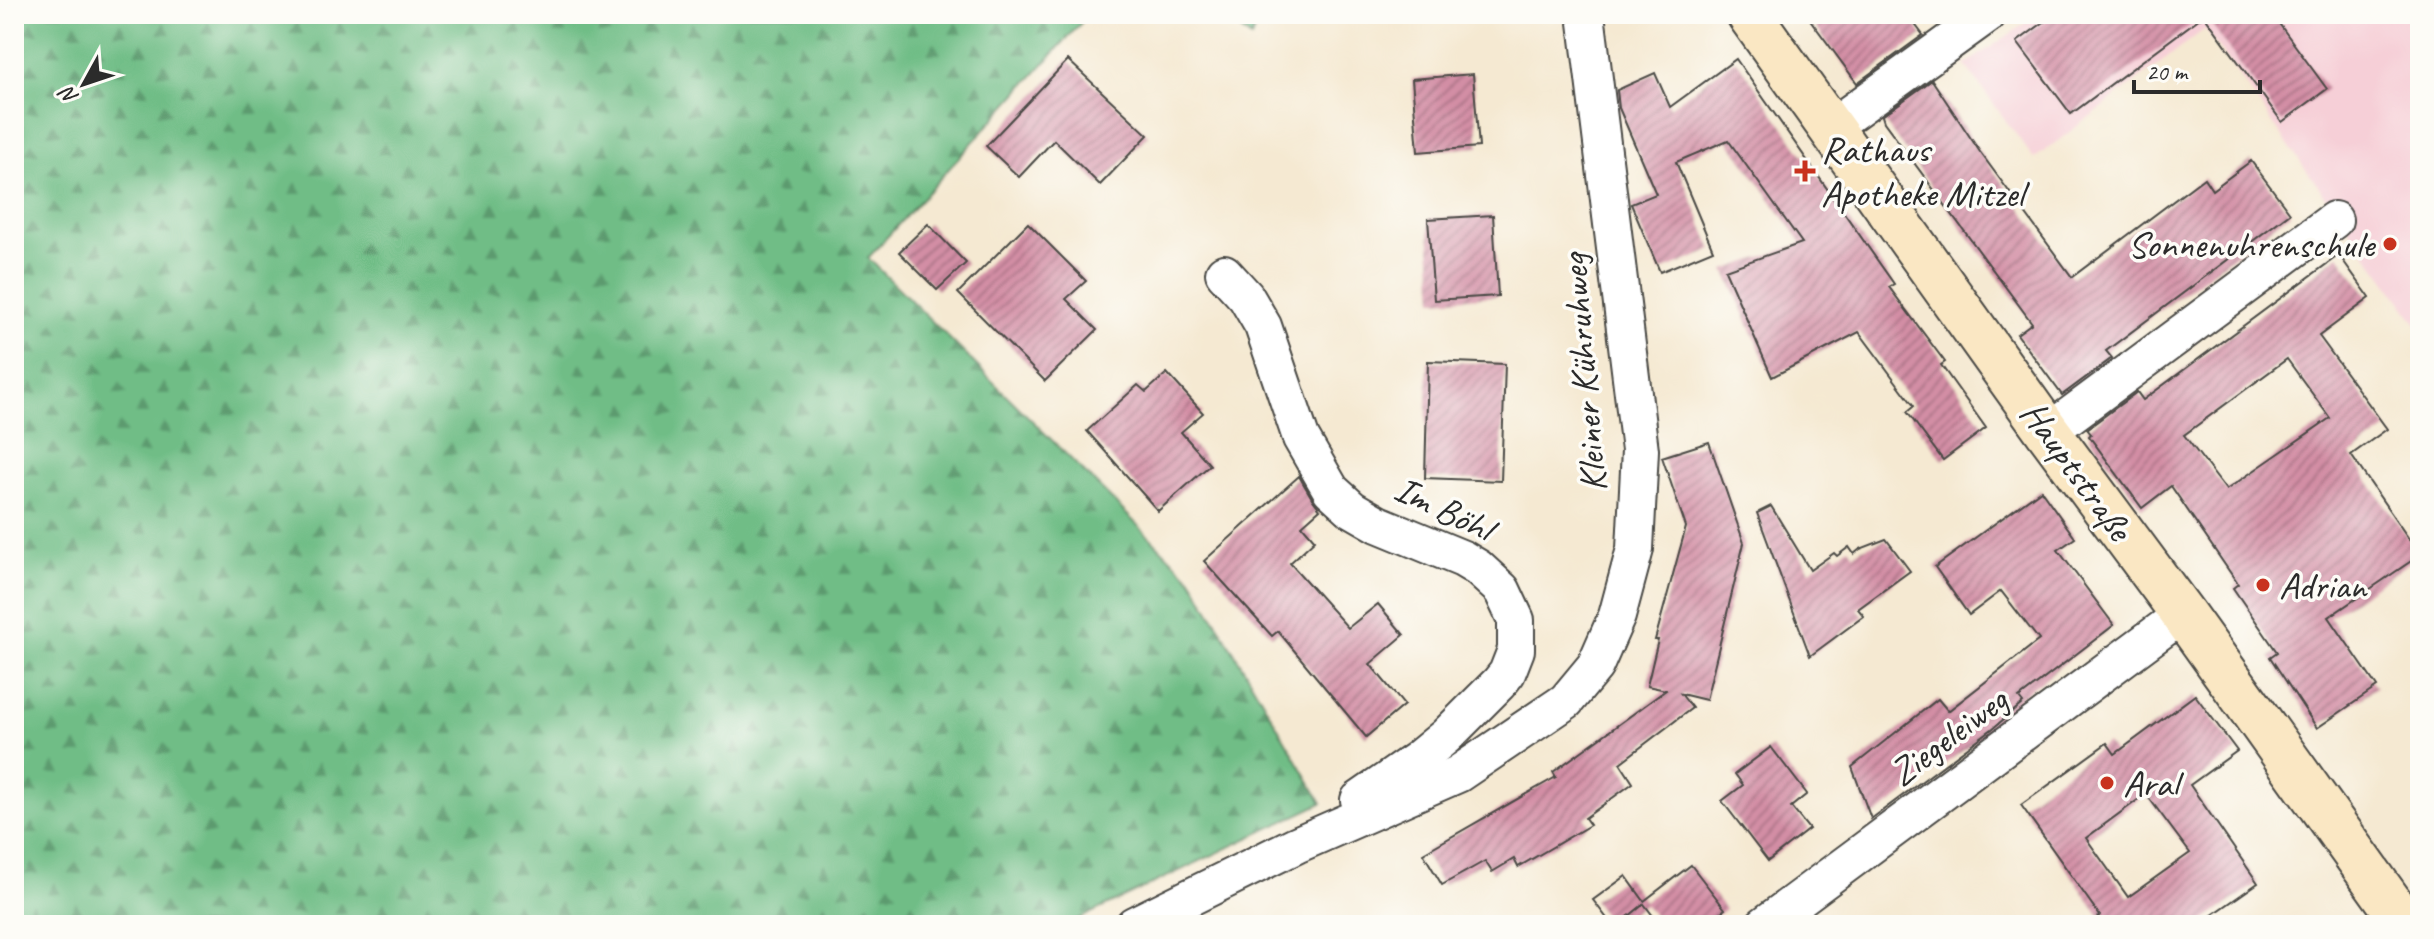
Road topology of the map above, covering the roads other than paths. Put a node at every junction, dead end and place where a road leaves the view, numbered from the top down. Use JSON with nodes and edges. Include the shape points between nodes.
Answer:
{"nodes":[{"id":1,"x":1586,"y":14,"type":"edge"},
{"id":2,"x":1749,"y":14,"type":"edge"},
{"id":3,"x":1988,"y":14,"type":"edge"},
{"id":4,"x":1830,"y":128,"type":"junction"},
{"id":5,"x":2334,"y":220,"type":"dead end"},
{"id":6,"x":1224,"y":273,"type":"dead end"},
{"id":7,"x":2048,"y":432,"type":"junction"},
{"id":8,"x":2183,"y":614,"type":"junction"},
{"id":9,"x":1296,"y":845,"type":"junction"},
{"id":10,"x":1134,"y":925,"type":"edge"},
{"id":11,"x":1764,"y":925,"type":"edge"},
{"id":12,"x":2406,"y":925,"type":"edge"}],
"edges":[{"from":1,"to":9,"type":"street","name":"Kleiner Kühruhweg","via":[[1640,450],[1635,549],[1617,616],[1595,666],[1566,701],[1458,774]]},
{"from":2,"to":4,"type":"main road","name":"Hauptstraße"},
{"from":3,"to":4,"type":"street"},
{"from":4,"to":7,"type":"main road","name":"Hauptstraße"},
{"from":5,"to":7,"type":"street"},
{"from":6,"to":9,"type":"street","name":"Im Böhl","via":[[1263,326],[1301,438],[1331,490],[1378,524],[1478,568],[1502,590],[1516,620],[1516,650],[1499,683],[1418,759]]},
{"from":7,"to":8,"type":"main road","name":"Hauptstraße"},
{"from":8,"to":11,"type":"street","name":"Ziegeleiweg"},
{"from":8,"to":12,"type":"main road","name":"Hauptstraße"},
{"from":9,"to":10,"type":"street","name":"Kleiner Kühruhweg"}]}
